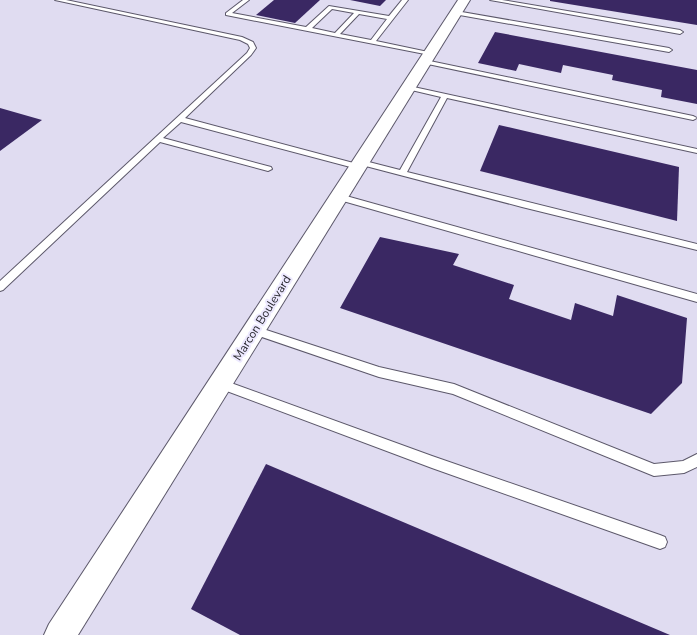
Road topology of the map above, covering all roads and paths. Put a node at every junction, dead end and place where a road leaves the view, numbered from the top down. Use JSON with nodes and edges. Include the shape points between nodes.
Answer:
{"nodes":[{"id":1,"x":58,"y":0,"type":"edge"},
{"id":2,"x":246,"y":0,"type":"edge"},
{"id":3,"x":405,"y":0,"type":"edge"},
{"id":4,"x":492,"y":0,"type":"edge"},
{"id":5,"x":460,"y":6,"type":"edge"},
{"id":6,"x":358,"y":12,"type":"junction"},
{"id":7,"x":391,"y":18,"type":"junction"},
{"id":8,"x":307,"y":30,"type":"junction"},
{"id":9,"x":680,"y":32,"type":"dead end"},
{"id":10,"x":336,"y":35,"type":"junction"},
{"id":11,"x":372,"y":42,"type":"junction"},
{"id":12,"x":668,"y":50,"type":"dead end"},
{"id":13,"x":427,"y":58,"type":"junction"},
{"id":14,"x":409,"y":88,"type":"junction"},
{"id":15,"x":445,"y":95,"type":"junction"},
{"id":16,"x":693,"y":118,"type":"dead end"},
{"id":17,"x":179,"y":119,"type":"junction"},
{"id":18,"x":157,"y":139,"type":"junction"},
{"id":19,"x":697,"y":152,"type":"edge"},
{"id":20,"x":359,"y":164,"type":"junction"},
{"id":21,"x":268,"y":169,"type":"dead end"},
{"id":22,"x":403,"y":172,"type":"junction"},
{"id":23,"x":339,"y":197,"type":"junction"},
{"id":24,"x":697,"y":247,"type":"edge"},
{"id":25,"x":0,"y":287,"type":"edge"},
{"id":26,"x":697,"y":298,"type":"edge"},
{"id":27,"x":254,"y":330,"type":"junction"},
{"id":28,"x":220,"y":384,"type":"junction"},
{"id":29,"x":697,"y":460,"type":"edge"},
{"id":30,"x":660,"y":542,"type":"dead end"},
{"id":31,"x":60,"y":635,"type":"edge"}],
"edges":[{"from":1,"to":17,"type":"lane","via":[[251,43],[253,48],[249,54]]},
{"from":2,"to":8,"type":"lane","via":[[228,14]]},
{"from":3,"to":7,"type":"lane"},
{"from":4,"to":9,"type":"lane"},
{"from":5,"to":12,"type":"lane"},
{"from":5,"to":13,"type":"street","name":"Marcon Boulevard"},
{"from":6,"to":7,"type":"lane"},
{"from":6,"to":8,"type":"lane","via":[[331,7]]},
{"from":6,"to":10,"type":"lane"},
{"from":7,"to":11,"type":"lane"},
{"from":8,"to":10,"type":"lane"},
{"from":10,"to":11,"type":"lane"},
{"from":11,"to":13,"type":"lane"},
{"from":13,"to":14,"type":"street","name":"Marcon Boulevard"},
{"from":13,"to":16,"type":"lane"},
{"from":14,"to":15,"type":"lane"},
{"from":14,"to":20,"type":"street","name":"Marcon Boulevard"},
{"from":15,"to":19,"type":"lane"},
{"from":15,"to":22,"type":"lane"},
{"from":17,"to":18,"type":"lane"},
{"from":17,"to":20,"type":"lane"},
{"from":18,"to":21,"type":"lane"},
{"from":18,"to":25,"type":"lane"},
{"from":20,"to":22,"type":"lane"},
{"from":20,"to":23,"type":"street","name":"Marcon Boulevard"},
{"from":22,"to":24,"type":"lane"},
{"from":23,"to":26,"type":"lane"},
{"from":23,"to":27,"type":"street","name":"Marcon Boulevard"},
{"from":27,"to":28,"type":"street","name":"Marcon Boulevard"},
{"from":27,"to":29,"type":"lane","via":[[379,372],[454,389],[654,470],[684,467]]},
{"from":28,"to":30,"type":"lane"},
{"from":28,"to":31,"type":"street","name":"Marcon Boulevard"}]}
